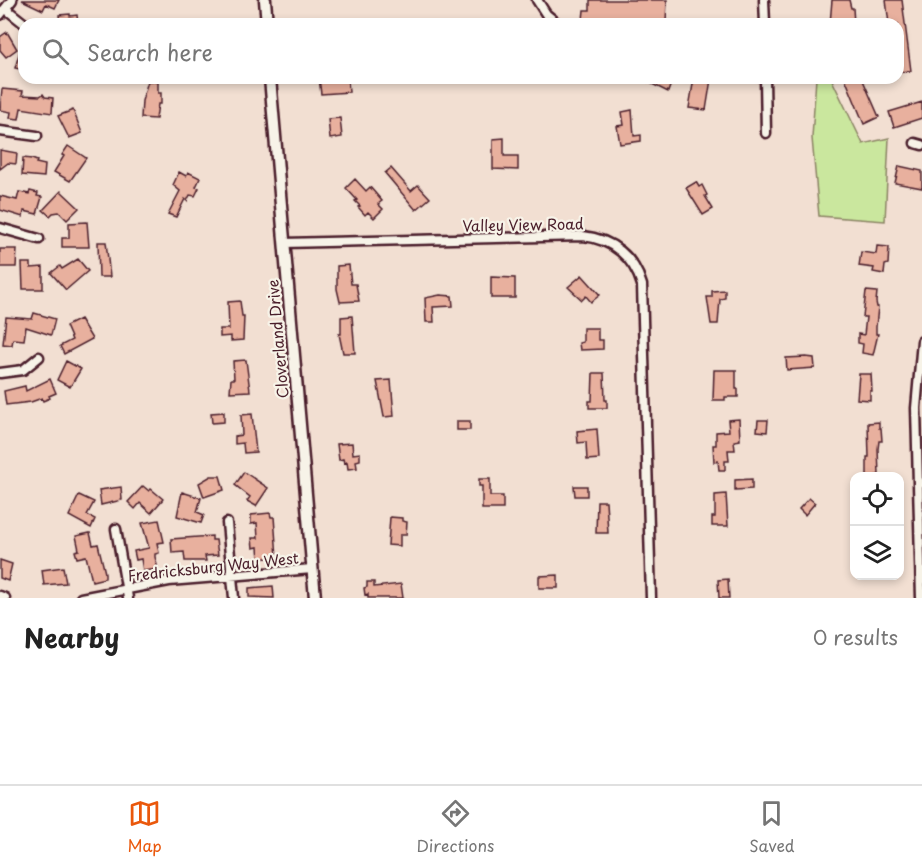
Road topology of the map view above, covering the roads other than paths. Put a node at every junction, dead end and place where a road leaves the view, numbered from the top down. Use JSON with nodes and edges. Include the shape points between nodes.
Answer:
{"nodes":[{"id":1,"x":12,"y":0,"type":"edge"},
{"id":2,"x":265,"y":0,"type":"edge"},
{"id":3,"x":537,"y":0,"type":"edge"},
{"id":4,"x":764,"y":0,"type":"edge"},
{"id":5,"x":3,"y":12,"type":"edge"},
{"id":6,"x":266,"y":18,"type":"edge"},
{"id":7,"x":551,"y":18,"type":"edge"},
{"id":8,"x":765,"y":18,"type":"edge"},
{"id":9,"x":18,"y":20,"type":"edge"},
{"id":10,"x":271,"y":84,"type":"edge"},
{"id":11,"x":765,"y":84,"type":"edge"},
{"id":12,"x":0,"y":131,"type":"edge"},
{"id":13,"x":766,"y":133,"type":"dead end"},
{"id":14,"x":37,"y":136,"type":"dead end"},
{"id":15,"x":0,"y":228,"type":"edge"},
{"id":16,"x":39,"y":239,"type":"dead end"},
{"id":17,"x":284,"y":243,"type":"junction"},
{"id":18,"x":922,"y":340,"type":"edge"},
{"id":19,"x":39,"y":357,"type":"dead end"},
{"id":20,"x":0,"y":373,"type":"edge"},
{"id":21,"x":227,"y":523,"type":"dead end"},
{"id":22,"x":116,"y":529,"type":"dead end"},
{"id":23,"x":312,"y":569,"type":"junction"},
{"id":24,"x":232,"y":576,"type":"junction"},
{"id":25,"x":126,"y":588,"type":"junction"},
{"id":26,"x":0,"y":596,"type":"edge"},
{"id":27,"x":6,"y":598,"type":"edge"},
{"id":28,"x":81,"y":598,"type":"edge"},
{"id":29,"x":128,"y":598,"type":"edge"},
{"id":30,"x":234,"y":598,"type":"edge"},
{"id":31,"x":315,"y":598,"type":"edge"},
{"id":32,"x":651,"y":598,"type":"edge"},
{"id":33,"x":921,"y":598,"type":"edge"}],
"edges":[{"from":1,"to":5,"type":"street"},
{"from":2,"to":6,"type":"street"},
{"from":3,"to":7,"type":"street"},
{"from":4,"to":8,"type":"street"},
{"from":5,"to":9,"type":"street"},
{"from":10,"to":17,"type":"street","name":"Cloverland Drive"},
{"from":11,"to":13,"type":"street"},
{"from":12,"to":14,"type":"street"},
{"from":15,"to":16,"type":"street"},
{"from":17,"to":23,"type":"street","name":"Cloverland Drive"},
{"from":17,"to":32,"type":"street","name":"Valley View Road","via":[[583,236],[605,241],[626,256],[642,285]]},
{"from":18,"to":33,"type":"street","via":[[916,400]]},
{"from":19,"to":20,"type":"street","via":[[23,370]]},
{"from":21,"to":24,"type":"street"},
{"from":22,"to":25,"type":"street"},
{"from":23,"to":24,"type":"street","name":"Fredricksburg Way West"},
{"from":23,"to":31,"type":"street","name":"Cloverland Drive"},
{"from":24,"to":25,"type":"street","name":"Fredricksburg Way West"},
{"from":24,"to":30,"type":"street"},
{"from":25,"to":28,"type":"street","name":"Fredricksburg Way West"},
{"from":25,"to":29,"type":"street"},
{"from":26,"to":27,"type":"street"}]}
